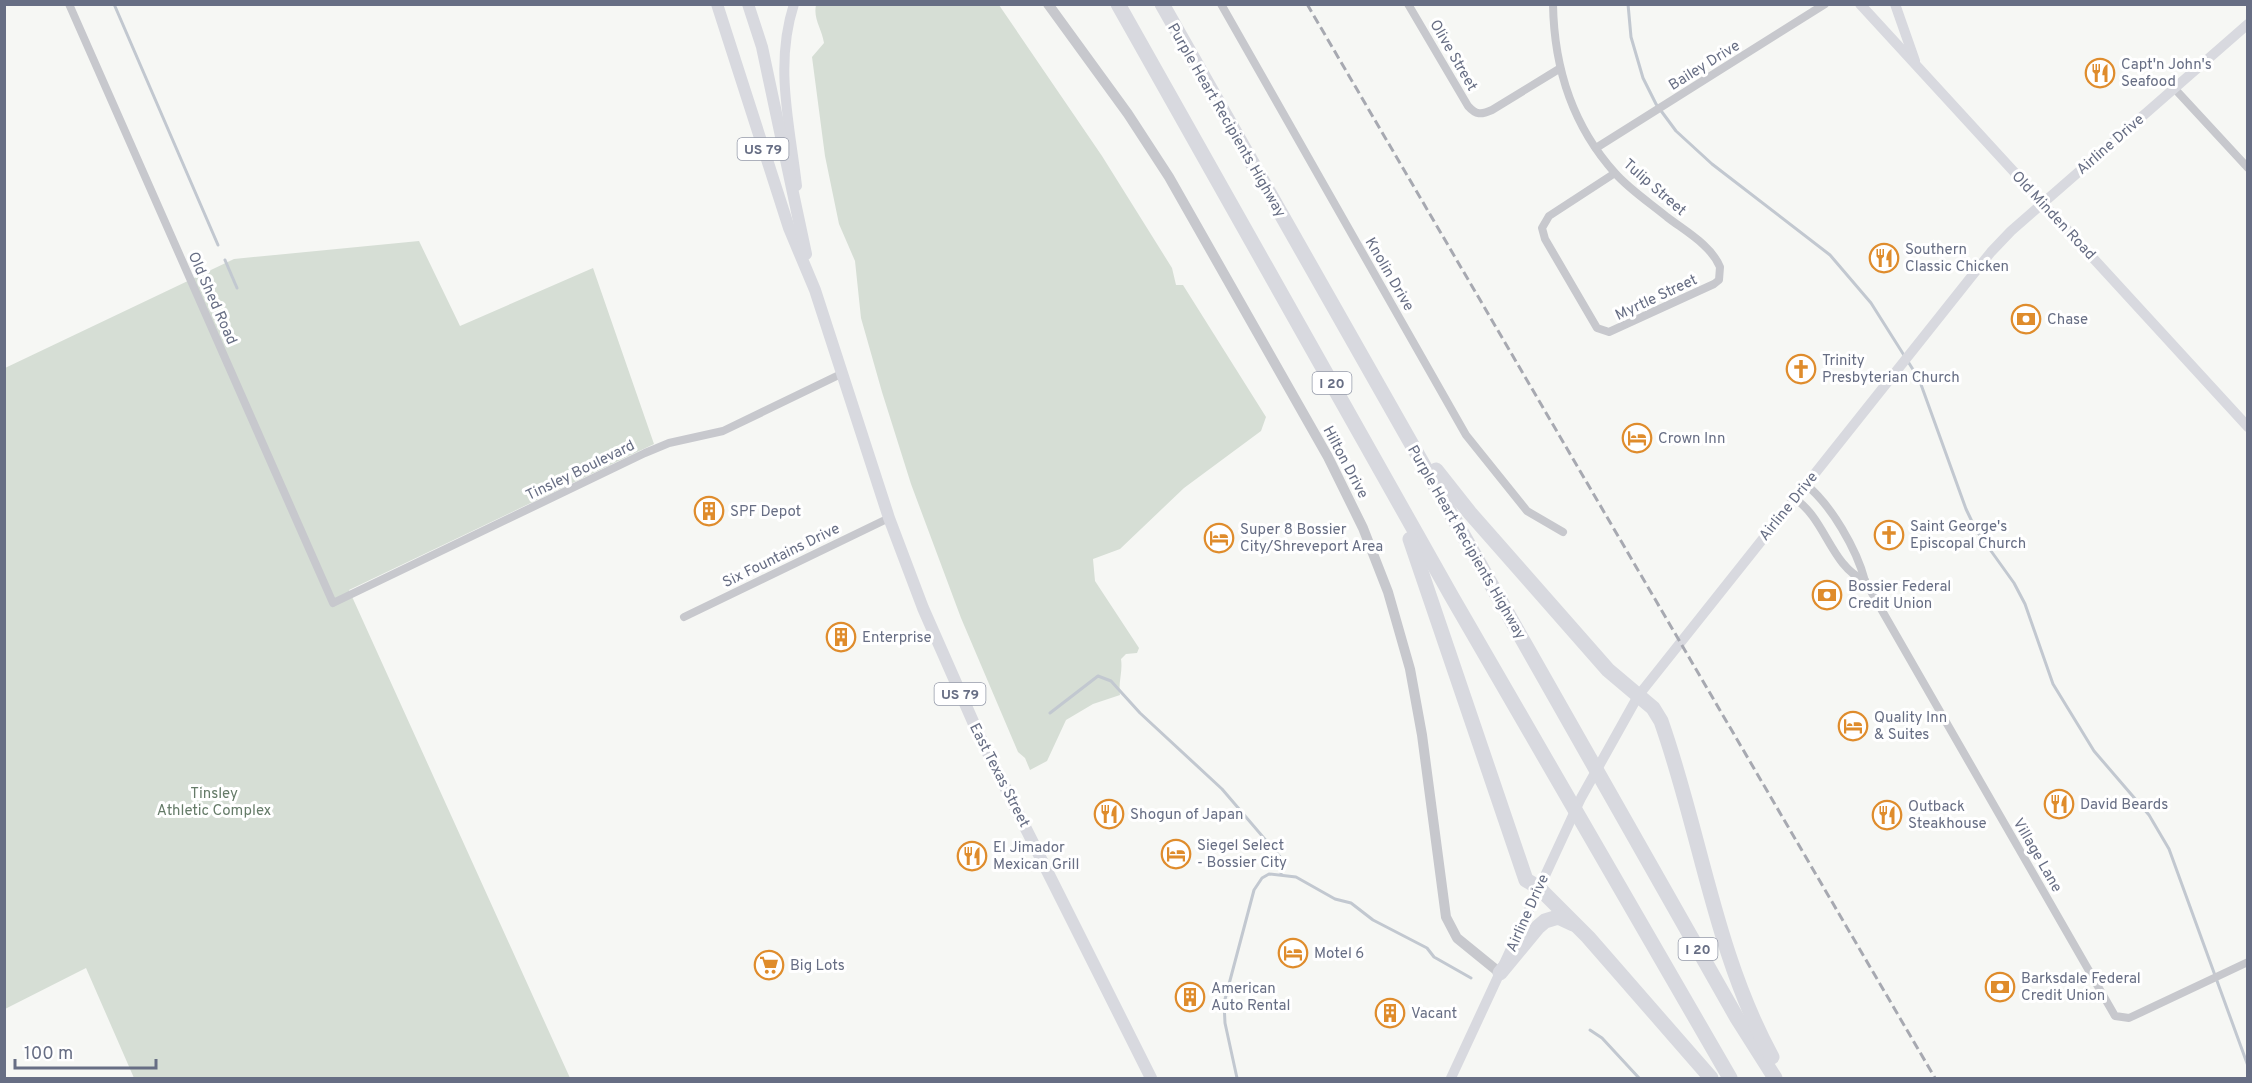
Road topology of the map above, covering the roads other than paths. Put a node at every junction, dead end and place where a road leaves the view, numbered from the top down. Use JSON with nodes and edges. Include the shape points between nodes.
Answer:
{"nodes":[{"id":1,"x":69,"y":4,"type":"edge"},
{"id":2,"x":717,"y":4,"type":"edge"},
{"id":3,"x":748,"y":4,"type":"edge"},
{"id":4,"x":794,"y":4,"type":"edge"},
{"id":5,"x":1048,"y":4,"type":"edge"},
{"id":6,"x":1118,"y":4,"type":"edge"},
{"id":7,"x":1162,"y":4,"type":"edge"},
{"id":8,"x":1221,"y":4,"type":"edge"},
{"id":9,"x":1408,"y":4,"type":"edge"},
{"id":10,"x":1553,"y":4,"type":"edge"},
{"id":11,"x":1825,"y":4,"type":"edge"},
{"id":12,"x":1860,"y":4,"type":"edge"},
{"id":13,"x":1895,"y":4,"type":"edge"},
{"id":14,"x":2247,"y":24,"type":"edge"},
{"id":15,"x":1917,"y":67,"type":"junction"},
{"id":16,"x":1559,"y":69,"type":"junction"},
{"id":17,"x":2174,"y":88,"type":"junction"},
{"id":18,"x":1596,"y":148,"type":"junction"},
{"id":19,"x":2247,"y":168,"type":"edge"},
{"id":20,"x":1615,"y":173,"type":"junction"},
{"id":21,"x":2042,"y":203,"type":"junction"},
{"id":22,"x":802,"y":237,"type":"junction"},
{"id":23,"x":1719,"y":280,"type":"joint"},
{"id":24,"x":814,"y":290,"type":"junction"},
{"id":25,"x":1370,"y":370,"type":"junction"},
{"id":26,"x":843,"y":373,"type":"junction"},
{"id":27,"x":2247,"y":427,"type":"edge"},
{"id":28,"x":1376,"y":462,"type":"junction"},
{"id":29,"x":1805,"y":484,"type":"junction"},
{"id":30,"x":1794,"y":498,"type":"junction"},
{"id":31,"x":889,"y":518,"type":"junction"},
{"id":32,"x":1563,"y":532,"type":"dead end"},
{"id":33,"x":1865,"y":581,"type":"junction"},
{"id":34,"x":333,"y":603,"type":"joint"},
{"id":35,"x":684,"y":617,"type":"dead end"},
{"id":36,"x":1638,"y":696,"type":"junction"},
{"id":37,"x":1538,"y":887,"type":"junction"},
{"id":38,"x":1588,"y":936,"type":"junction"},
{"id":39,"x":2247,"y":962,"type":"edge"},
{"id":40,"x":1500,"y":973,"type":"junction"},
{"id":41,"x":1151,"y":1078,"type":"edge"},
{"id":42,"x":1451,"y":1078,"type":"edge"},
{"id":43,"x":1711,"y":1078,"type":"edge"},
{"id":44,"x":1730,"y":1078,"type":"edge"},
{"id":45,"x":1775,"y":1078,"type":"edge"},
{"id":46,"x":1782,"y":1078,"type":"edge"}],
"edges":[{"from":1,"to":34,"type":"street","name":"Old Shed Road"},
{"from":2,"to":24,"type":"main road","name":"East Texas Street","number":"US 79","via":[[789,228]]},
{"from":3,"to":22,"type":"main road","name":"East Texas Street","number":"US 79","via":[[762,47]]},
{"from":4,"to":22,"type":"main road","via":[[786,32],[783,85]]},
{"from":5,"to":40,"type":"street","name":"Hilton Drive","via":[[1164,169],[1328,457],[1363,528],[1388,592],[1410,669],[1446,917],[1457,938]]},
{"from":6,"to":28,"type":"highway","number":"I 20"},
{"from":7,"to":25,"type":"highway","name":"Purple Heart Recipients Highway","number":"I 20"},
{"from":8,"to":32,"type":"street","name":"Knolin Drive","via":[[1469,440],[1527,511]]},
{"from":9,"to":16,"type":"street","name":"Olive Street","via":[[1468,106],[1480,115]]},
{"from":10,"to":16,"type":"street","name":"Tulip Street"},
{"from":11,"to":18,"type":"street","name":"Bailey Drive"},
{"from":12,"to":15,"type":"main road","name":"Old Minden Road"},
{"from":13,"to":15,"type":"main road"},
{"from":14,"to":17,"type":"main road","name":"Airline Drive"},
{"from":15,"to":21,"type":"main road","name":"Old Minden Road"},
{"from":16,"to":18,"type":"street","name":"Tulip Street","via":[[1574,111]]},
{"from":17,"to":19,"type":"street"},
{"from":17,"to":21,"type":"main road","name":"Airline Drive"},
{"from":18,"to":20,"type":"street","name":"Tulip Street"},
{"from":20,"to":23,"type":"street","name":"Tulip Street","via":[[1713,254],[1720,267]]},
{"from":20,"to":23,"type":"street","name":"Myrtle Street","via":[[1548,216],[1542,228],[1597,328],[1602,332],[1616,330]]},
{"from":21,"to":27,"type":"main road","name":"Old Minden Road"},
{"from":21,"to":29,"type":"main road","name":"Airline Drive","via":[[1977,268]]},
{"from":22,"to":24,"type":"main road","name":"East Texas Street","number":"US 79"},
{"from":24,"to":26,"type":"main road","name":"East Texas Street","number":"US 79"},
{"from":25,"to":36,"type":"highway","via":[[1446,484],[1608,670]]},
{"from":25,"to":45,"type":"highway","name":"Purple Heart Recipients Highway","number":"I 20","via":[[1737,1018]]},
{"from":26,"to":31,"type":"main road","name":"East Texas Street","number":"US 79"},
{"from":26,"to":34,"type":"street","name":"Tinsley Boulevard","via":[[723,431],[669,443],[645,453]]},
{"from":28,"to":37,"type":"highway","via":[[1423,570],[1522,872],[1526,880]]},
{"from":28,"to":44,"type":"highway","number":"I 20"},
{"from":29,"to":30,"type":"main road","name":"Airline Drive"},
{"from":29,"to":33,"type":"street","name":"Village Lane","via":[[1824,501],[1858,560]]},
{"from":30,"to":33,"type":"street","name":"Village Lane","via":[[1812,514],[1844,567]]},
{"from":30,"to":36,"type":"main road","name":"Airline Drive"},
{"from":31,"to":35,"type":"street","name":"Six Fountains Drive"},
{"from":31,"to":41,"type":"main road","name":"East Texas Street","number":"US 79","via":[[953,679]]},
{"from":33,"to":39,"type":"street","name":"Village Lane","via":[[2113,1014],[2129,1018]]},
{"from":36,"to":37,"type":"main road","name":"Airline Drive","via":[[1601,759]]},
{"from":36,"to":46,"type":"highway","via":[[1661,721],[1736,971]]},
{"from":37,"to":38,"type":"highway"},
{"from":37,"to":40,"type":"main road","name":"Airline Drive"},
{"from":38,"to":40,"type":"highway","via":[[1564,918],[1552,918],[1538,927]]},
{"from":38,"to":43,"type":"highway"},
{"from":40,"to":42,"type":"main road","name":"Airline Drive"}]}
